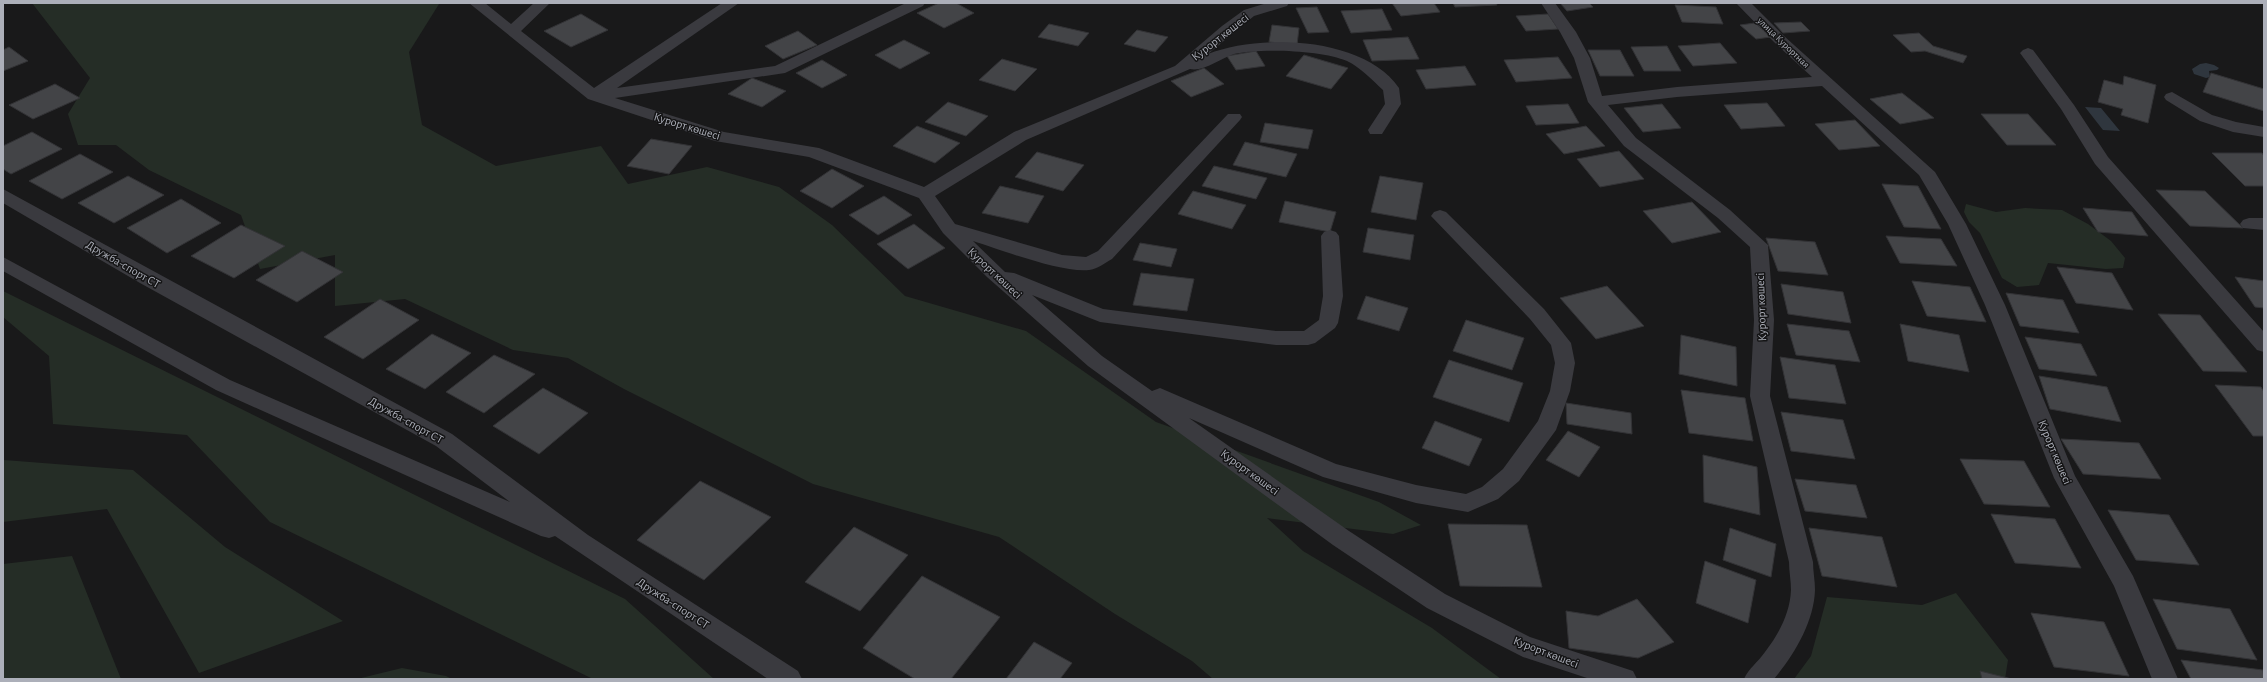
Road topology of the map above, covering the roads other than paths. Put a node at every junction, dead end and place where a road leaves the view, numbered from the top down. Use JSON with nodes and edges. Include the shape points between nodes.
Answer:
{"nodes":[{"id":1,"x":476,"y":3,"type":"edge"},
{"id":2,"x":542,"y":3,"type":"edge"},
{"id":3,"x":732,"y":3,"type":"edge"},
{"id":4,"x":918,"y":3,"type":"edge"},
{"id":5,"x":1282,"y":3,"type":"edge"},
{"id":6,"x":1548,"y":3,"type":"edge"},
{"id":7,"x":1743,"y":3,"type":"edge"},
{"id":8,"x":512,"y":31,"type":"junction"},
{"id":9,"x":2028,"y":53,"type":"dead end"},
{"id":10,"x":1181,"y":69,"type":"junction"},
{"id":11,"x":1825,"y":81,"type":"junction"},
{"id":12,"x":594,"y":96,"type":"junction"},
{"id":13,"x":2172,"y":97,"type":"dead end"},
{"id":14,"x":1596,"y":102,"type":"junction"},
{"id":15,"x":1234,"y":117,"type":"dead end"},
{"id":16,"x":1376,"y":130,"type":"dead end"},
{"id":17,"x":2264,"y":132,"type":"edge"},
{"id":18,"x":925,"y":194,"type":"junction"},
{"id":19,"x":3,"y":195,"type":"edge"},
{"id":20,"x":1440,"y":216,"type":"dead end"},
{"id":21,"x":948,"y":229,"type":"junction"},
{"id":22,"x":1330,"y":236,"type":"dead end"},
{"id":23,"x":3,"y":263,"type":"edge"},
{"id":24,"x":994,"y":273,"type":"junction"},
{"id":25,"x":2264,"y":345,"type":"edge"},
{"id":26,"x":1125,"y":381,"type":"junction"},
{"id":27,"x":580,"y":542,"type":"junction"},
{"id":28,"x":789,"y":679,"type":"edge"},
{"id":29,"x":1624,"y":679,"type":"edge"},
{"id":30,"x":1757,"y":679,"type":"edge"},
{"id":31,"x":2165,"y":679,"type":"edge"}],
"edges":[{"from":1,"to":8,"type":"street","name":"Курорт көшесі"},
{"from":2,"to":8,"type":"street"},
{"from":3,"to":12,"type":"street"},
{"from":4,"to":12,"type":"street","via":[[779,70]]},
{"from":5,"to":10,"type":"street","name":"Курорт көшесі","via":[[1249,13]]},
{"from":6,"to":14,"type":"street","name":"Курорт көшесі","via":[[1582,58]]},
{"from":7,"to":11,"type":"street","name":"улица Курортная"},
{"from":8,"to":12,"type":"street","name":"Курорт көшесі"},
{"from":9,"to":25,"type":"street","via":[[2068,108],[2101,160]]},
{"from":10,"to":16,"type":"street","via":[[1228,51],[1248,47],[1289,47],[1352,58],[1390,88],[1393,104]]},
{"from":10,"to":18,"type":"street","name":"Курорт көшесі","via":[[1020,136]]},
{"from":11,"to":14,"type":"street","via":[[1677,92]]},
{"from":11,"to":31,"type":"street","name":"Курорт көшесі","via":[[1926,172],[1956,224],[1995,305],[2065,478],[2125,583]]},
{"from":12,"to":18,"type":"street","name":"Курорт көшесі","via":[[721,137],[813,152]]},
{"from":13,"to":17,"type":"street","via":[[2206,118],[2233,127]]},
{"from":14,"to":30,"type":"street","name":"Курорт көшесі","via":[[1630,142],[1724,214],[1759,245],[1764,320],[1760,396],[1800,562],[1803,591],[1793,630],[1769,668]]},
{"from":15,"to":21,"type":"street","via":[[1105,255],[1089,264],[1061,261]]},
{"from":18,"to":21,"type":"street","name":"Курорт көшесі"},
{"from":19,"to":27,"type":"street","name":"Дружба-спорт СТ","via":[[147,278],[444,440]]},
{"from":20,"to":26,"type":"street","via":[[1542,320],[1561,343],[1565,363],[1560,391],[1548,424],[1511,475],[1490,493],[1468,503],[1416,494],[1331,471]]},
{"from":21,"to":24,"type":"street","name":"Курорт көшесі"},
{"from":22,"to":24,"type":"street","via":[[1333,296],[1328,323],[1308,338],[1276,338],[1100,315]]},
{"from":23,"to":27,"type":"street","via":[[224,385]]},
{"from":24,"to":26,"type":"street","name":"Курорт көшесі","via":[[1096,361]]},
{"from":26,"to":29,"type":"street","name":"Курорт көшесі","via":[[1341,538],[1436,600],[1523,646]]},
{"from":27,"to":28,"type":"street","name":"Дружба-спорт СТ"}]}
